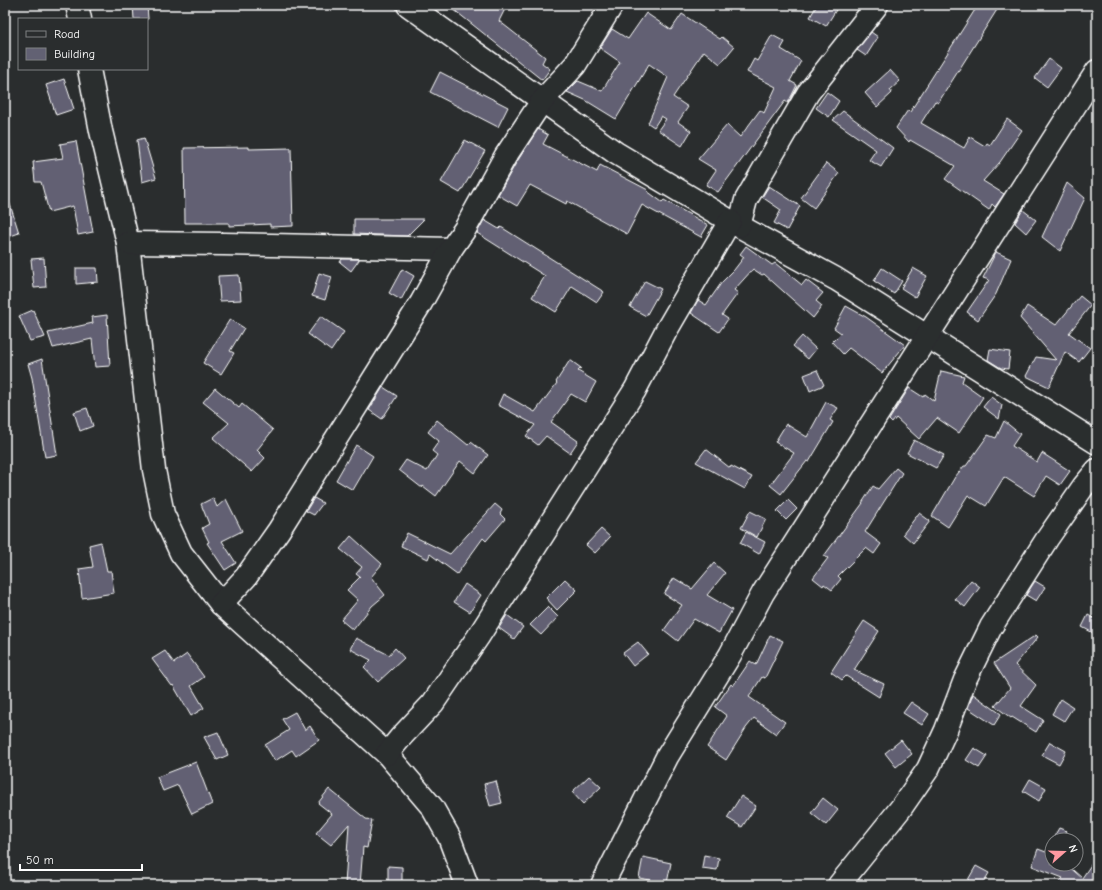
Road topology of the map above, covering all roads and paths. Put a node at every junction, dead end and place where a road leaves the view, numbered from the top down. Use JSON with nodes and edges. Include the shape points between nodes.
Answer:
{"nodes":[{"id":1,"x":77,"y":5,"type":"edge"},
{"id":2,"x":408,"y":5,"type":"edge"},
{"id":3,"x":612,"y":5,"type":"edge"},
{"id":4,"x":877,"y":5,"type":"edge"},
{"id":5,"x":80,"y":18,"type":"edge"},
{"id":6,"x":89,"y":70,"type":"edge"},
{"id":7,"x":1097,"y":71,"type":"edge"},
{"id":8,"x":542,"y":101,"type":"junction"},
{"id":9,"x":735,"y":224,"type":"junction"},
{"id":10,"x":128,"y":244,"type":"junction"},
{"id":11,"x":451,"y":249,"type":"junction"},
{"id":12,"x":927,"y":336,"type":"junction"},
{"id":13,"x":1097,"y":443,"type":"edge"},
{"id":14,"x":1097,"y":470,"type":"edge"},
{"id":15,"x":221,"y":604,"type":"junction"},
{"id":16,"x":387,"y":754,"type":"junction"},
{"id":17,"x":467,"y":885,"type":"edge"},
{"id":18,"x":602,"y":885,"type":"edge"},
{"id":19,"x":839,"y":885,"type":"edge"}],
"edges":[{"from":1,"to":5,"type":"street"},
{"from":2,"to":8,"type":"street"},
{"from":3,"to":8,"type":"street","via":[[575,65]]},
{"from":4,"to":9,"type":"street","via":[[808,93],[746,200]]},
{"from":6,"to":10,"type":"street"},
{"from":7,"to":12,"type":"street"},
{"from":8,"to":9,"type":"street","via":[[616,153]]},
{"from":8,"to":11,"type":"street","via":[[505,157]]},
{"from":9,"to":12,"type":"street","via":[[836,279]]},
{"from":9,"to":16,"type":"street","via":[[666,331],[635,390],[478,637],[433,703]]},
{"from":10,"to":11,"type":"street"},
{"from":10,"to":15,"type":"street","via":[[154,470],[163,514],[181,553]]},
{"from":11,"to":15,"type":"street","via":[[421,303],[278,530],[246,577]]},
{"from":12,"to":13,"type":"street"},
{"from":12,"to":18,"type":"street","via":[[762,593],[730,656],[667,757]]},
{"from":14,"to":19,"type":"street","via":[[991,627],[965,680],[928,769],[901,808]]},
{"from":15,"to":16,"type":"street"},
{"from":16,"to":17,"type":"street","via":[[432,807],[449,837]]}]}
